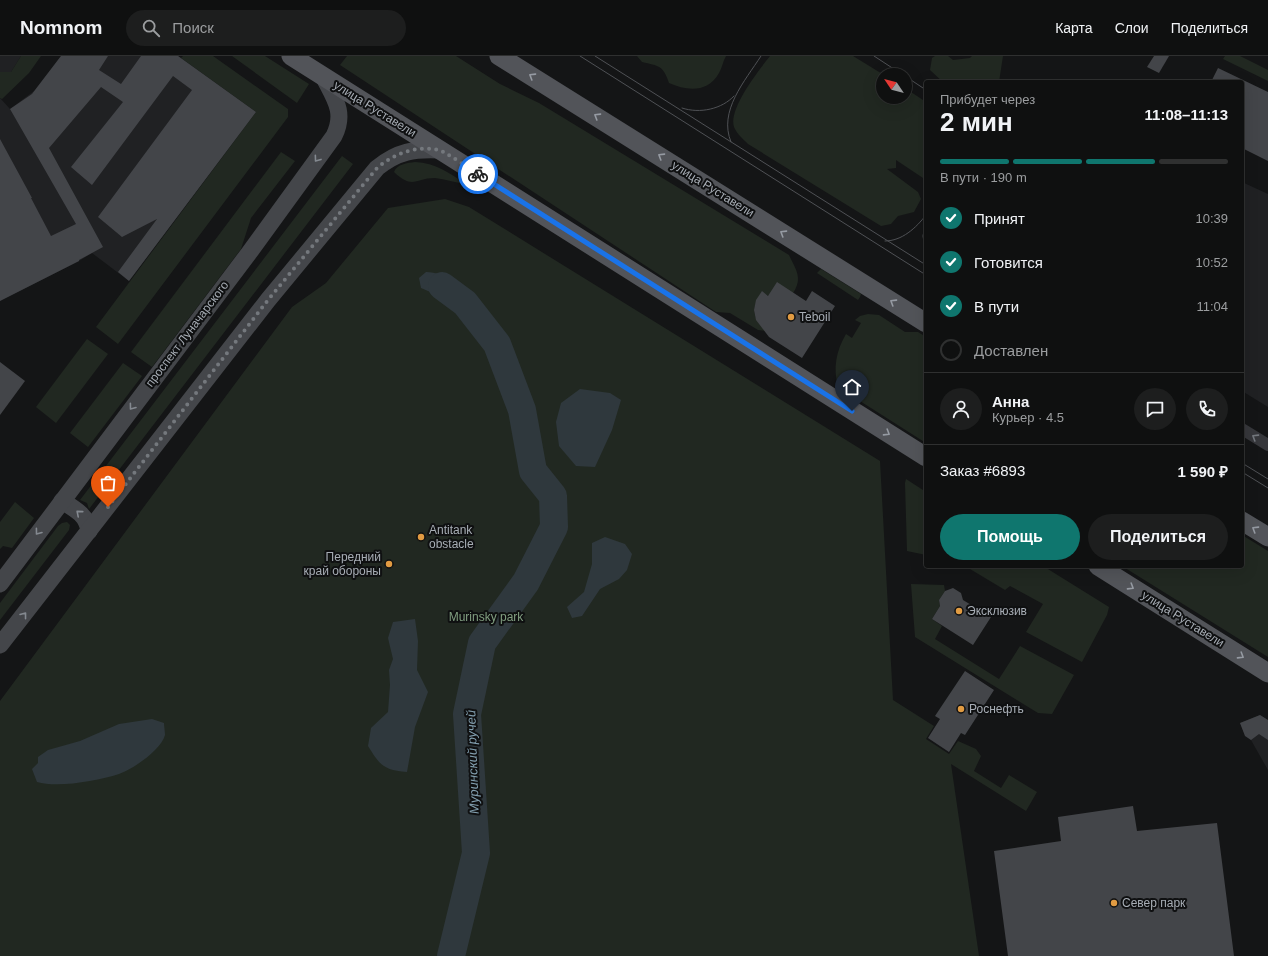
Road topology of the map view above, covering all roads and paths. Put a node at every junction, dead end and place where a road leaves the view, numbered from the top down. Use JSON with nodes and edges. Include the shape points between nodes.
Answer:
{"nodes":[{"id":1,"x":291,"y":56,"type":"edge"},
{"id":2,"x":500,"y":56,"type":"edge"},
{"id":3,"x":322,"y":76,"type":"junction"},
{"id":4,"x":439,"y":150,"type":"junction"},
{"id":5,"x":924,"y":322,"type":"edge"},
{"id":6,"x":1244,"y":430,"type":"edge"},
{"id":7,"x":1268,"y":445,"type":"edge"},
{"id":8,"x":924,"y":456,"type":"edge"},
{"id":9,"x":62,"y":501,"type":"junction"},
{"id":10,"x":1244,"y":522,"type":"edge"},
{"id":11,"x":89,"y":531,"type":"junction"},
{"id":12,"x":1268,"y":537,"type":"edge"},
{"id":13,"x":1101,"y":568,"type":"edge"},
{"id":14,"x":0,"y":584,"type":"edge"},
{"id":15,"x":0,"y":646,"type":"edge"},
{"id":16,"x":1268,"y":673,"type":"edge"}],
"edges":[{"from":1,"to":3,"type":"main road","name":"улица Руставели"},
{"from":5,"to":2,"type":"main road","name":"улица Руставели","one_way":true},
{"from":3,"to":4,"type":"main road","name":"улица Руставели"},
{"from":3,"to":9,"type":"main road","name":"проспект Луначарского","one_way":true,"via":[[338,105],[339,127],[334,136]]},
{"from":4,"to":8,"type":"main road","name":"улица Руставели","one_way":true},
{"from":4,"to":11,"type":"main road","via":[[419,149],[400,153],[377,168],[268,300]]},
{"from":7,"to":6,"type":"street","one_way":true},
{"from":11,"to":9,"type":"main road","one_way":true,"via":[[88,522],[82,514]]},
{"from":9,"to":14,"type":"main road","name":"проспект Луначарского","one_way":true},
{"from":12,"to":10,"type":"main road","one_way":true},
{"from":15,"to":11,"type":"main road","one_way":true},
{"from":13,"to":16,"type":"main road","name":"улица Руставели","one_way":true}]}
